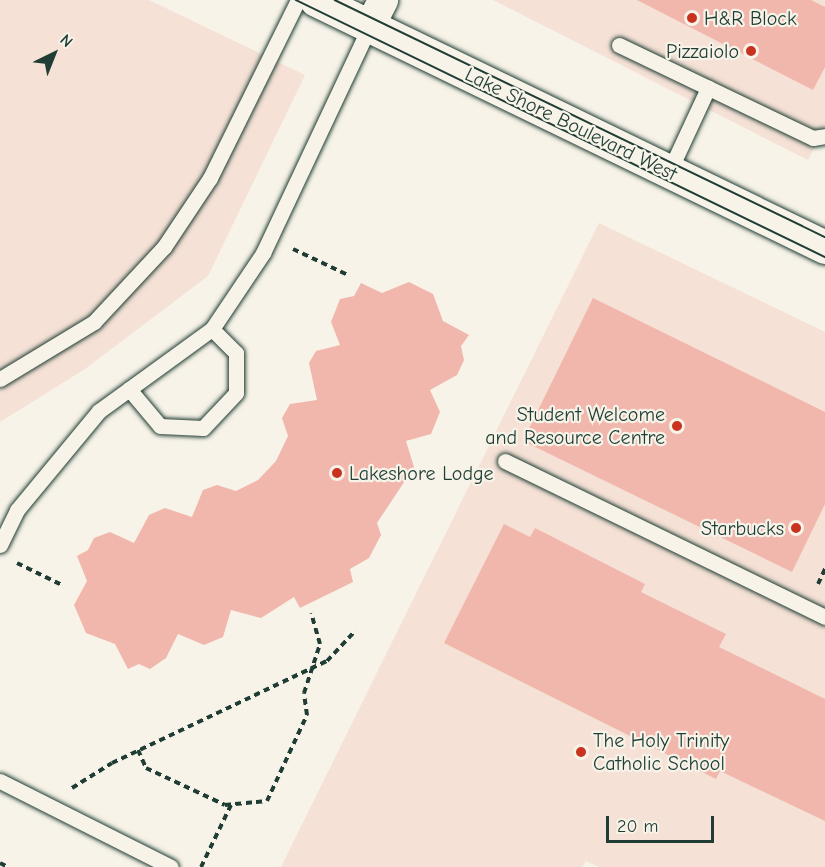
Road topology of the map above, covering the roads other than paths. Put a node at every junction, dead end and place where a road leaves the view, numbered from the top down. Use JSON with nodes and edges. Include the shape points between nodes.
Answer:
{"nodes":[{"id":1,"x":298,"y":0,"type":"edge"},
{"id":2,"x":316,"y":0,"type":"edge"},
{"id":3,"x":376,"y":13,"type":"edge"},
{"id":4,"x":619,"y":45,"type":"dead end"},
{"id":5,"x":708,"y":87,"type":"junction"},
{"id":6,"x":825,"y":136,"type":"edge"},
{"id":7,"x":669,"y":172,"type":"junction"},
{"id":8,"x":825,"y":247,"type":"edge"},
{"id":9,"x":212,"y":329,"type":"junction"},
{"id":10,"x":0,"y":379,"type":"edge"},
{"id":11,"x":129,"y":389,"type":"junction"},
{"id":12,"x":505,"y":461,"type":"dead end"},
{"id":13,"x":0,"y":545,"type":"edge"},
{"id":14,"x":825,"y":617,"type":"edge"},
{"id":15,"x":0,"y":781,"type":"edge"},
{"id":16,"x":171,"y":867,"type":"edge"}],
"edges":[{"from":1,"to":10,"type":"lane","via":[[210,178],[164,247],[94,322]]},
{"from":2,"to":3,"type":"main road","name":"Lake Shore Boulevard West"},
{"from":3,"to":7,"type":"main road","name":"Lake Shore Boulevard West"},
{"from":3,"to":9,"type":"lane","via":[[270,238]]},
{"from":4,"to":5,"type":"lane"},
{"from":5,"to":6,"type":"lane","via":[[813,138]]},
{"from":5,"to":7,"type":"lane"},
{"from":7,"to":8,"type":"main road","name":"Lake Shore Boulevard West"},
{"from":9,"to":11,"type":"lane"},
{"from":9,"to":11,"type":"lane","via":[[236,353],[236,393],[203,428],[160,426]]},
{"from":11,"to":13,"type":"lane","via":[[99,411],[17,510]]},
{"from":12,"to":14,"type":"lane"},
{"from":15,"to":16,"type":"lane"}]}
